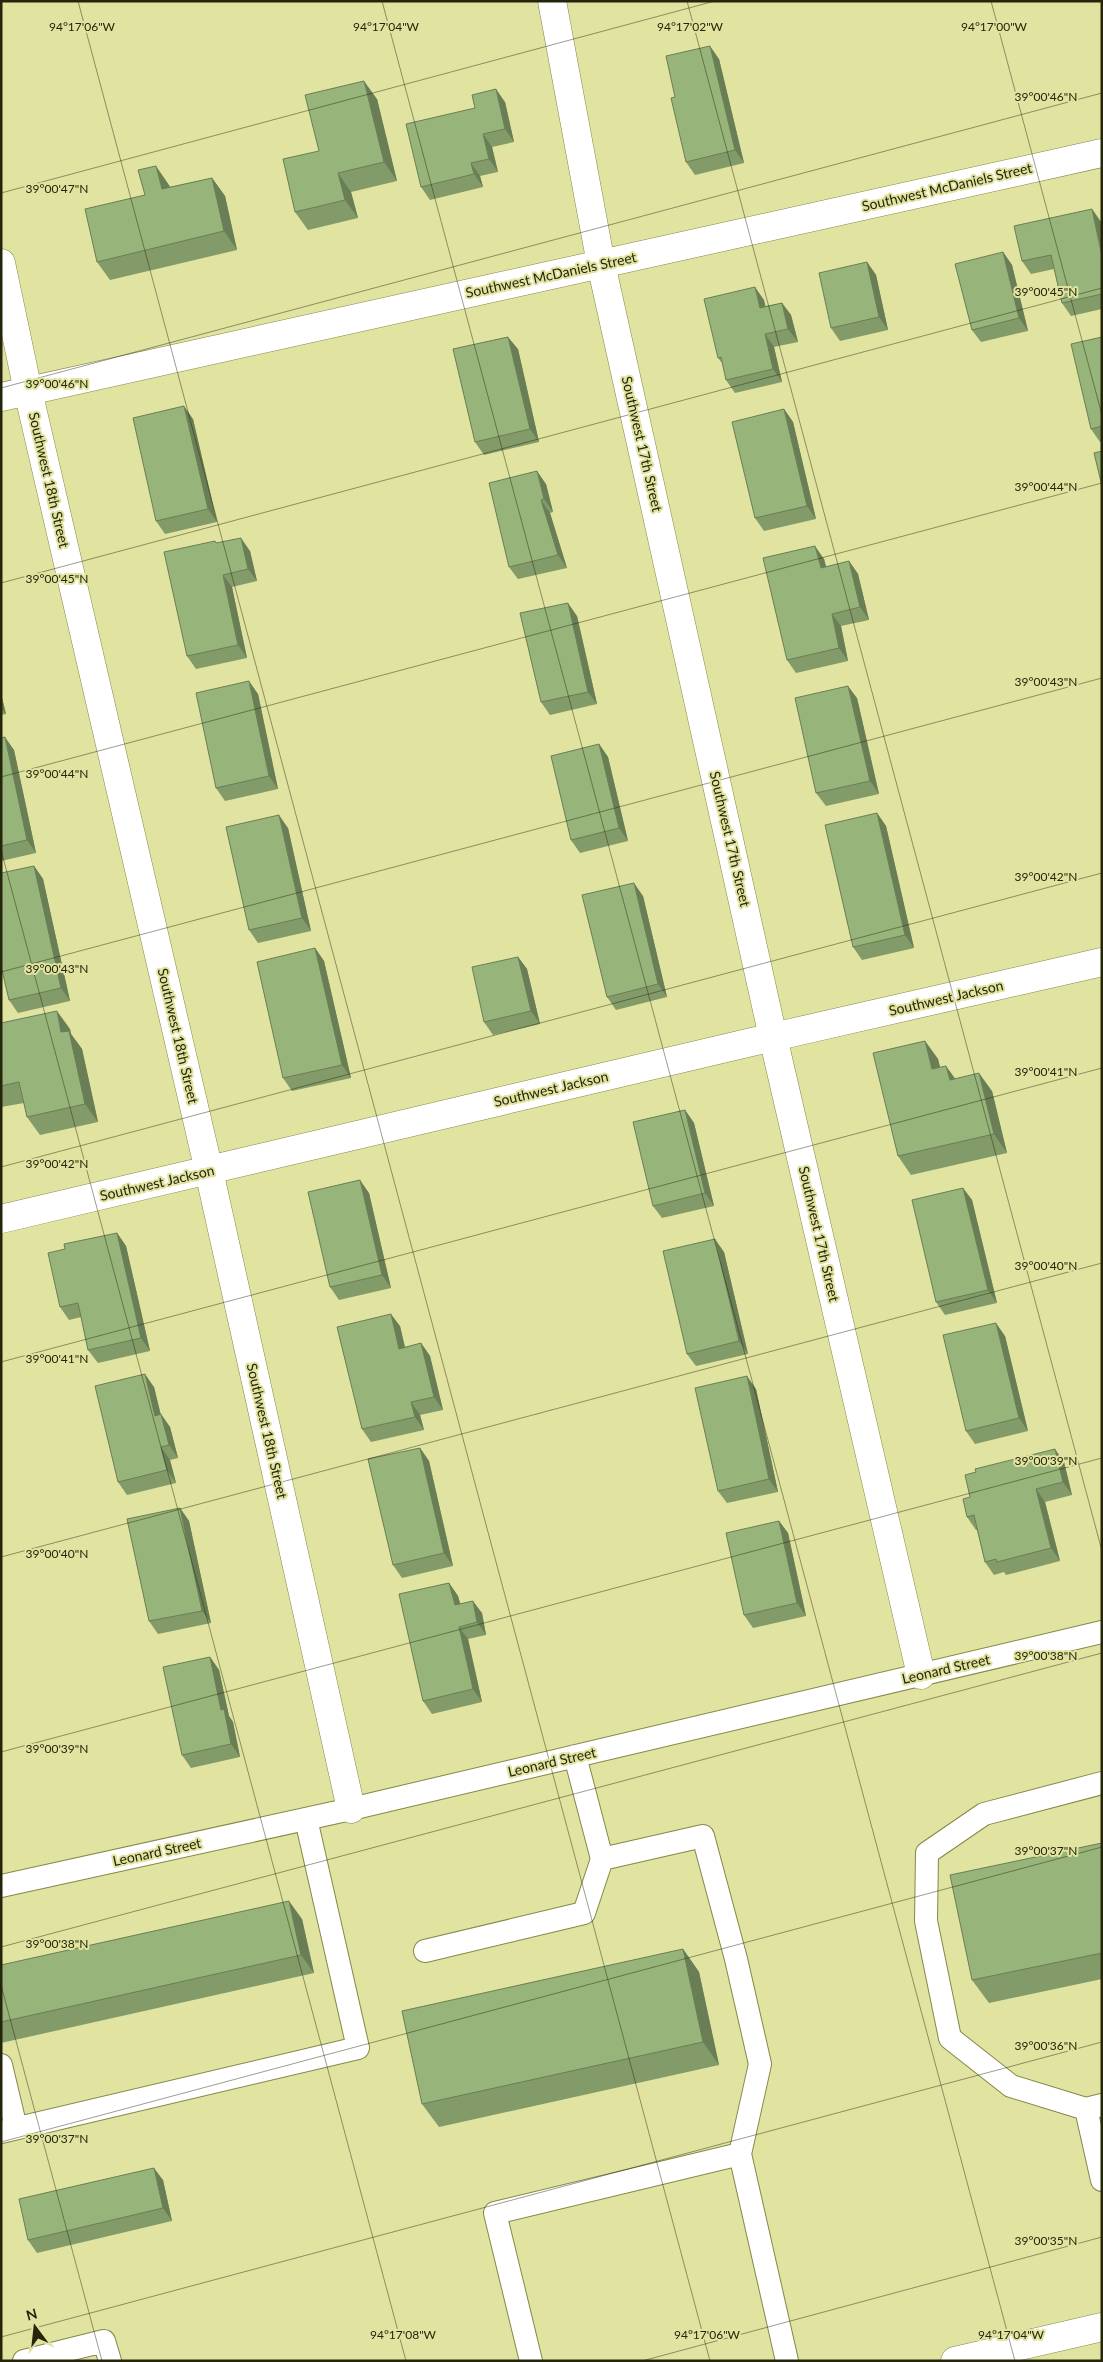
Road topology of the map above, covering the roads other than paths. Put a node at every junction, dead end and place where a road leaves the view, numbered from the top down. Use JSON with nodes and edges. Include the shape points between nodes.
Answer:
{"nodes":[{"id":1,"x":552,"y":1,"type":"edge"},
{"id":2,"x":1102,"y":153,"type":"edge"},
{"id":3,"x":1,"y":263,"type":"edge"},
{"id":4,"x":601,"y":264,"type":"junction"},
{"id":5,"x":28,"y":391,"type":"junction"},
{"id":6,"x":1,"y":397,"type":"edge"},
{"id":7,"x":1102,"y":962,"type":"edge"},
{"id":8,"x":774,"y":1037,"type":"junction"},
{"id":9,"x":209,"y":1170,"type":"junction"},
{"id":10,"x":1,"y":1219,"type":"edge"},
{"id":11,"x":1102,"y":1632,"type":"edge"},
{"id":12,"x":921,"y":1675,"type":"junction"},
{"id":13,"x":575,"y":1756,"type":"junction"},
{"id":14,"x":1102,"y":1783,"type":"edge"},
{"id":15,"x":351,"y":1809,"type":"junction"},
{"id":16,"x":306,"y":1819,"type":"junction"},
{"id":17,"x":602,"y":1859,"type":"junction"},
{"id":18,"x":1,"y":1886,"type":"edge"},
{"id":19,"x":425,"y":1951,"type":"dead end"},
{"id":20,"x":1,"y":2065,"type":"edge"},
{"id":21,"x":1094,"y":2107,"type":"edge"},
{"id":22,"x":9,"y":2130,"type":"edge"},
{"id":23,"x":740,"y":2154,"type":"junction"},
{"id":24,"x":1102,"y":2180,"type":"edge"},
{"id":25,"x":1102,"y":2327,"type":"edge"},
{"id":26,"x":24,"y":2361,"type":"edge"},
{"id":27,"x":110,"y":2361,"type":"edge"},
{"id":28,"x":531,"y":2361,"type":"edge"},
{"id":29,"x":787,"y":2361,"type":"edge"},
{"id":30,"x":955,"y":2361,"type":"edge"}],
"edges":[{"from":1,"to":4,"type":"street","name":"Southwest 17th Street"},
{"from":2,"to":4,"type":"street","name":"Southwest McDaniels Street"},
{"from":3,"to":5,"type":"street","name":"Southwest 18th Street"},
{"from":4,"to":5,"type":"street","name":"Southwest McDaniels Street"},
{"from":4,"to":8,"type":"street","name":"Southwest 17th Street"},
{"from":5,"to":6,"type":"street","name":"Southwest McDaniels Street"},
{"from":5,"to":9,"type":"street","name":"Southwest 18th Street"},
{"from":7,"to":8,"type":"street","name":"Southwest Jackson"},
{"from":8,"to":9,"type":"street","name":"Southwest Jackson"},
{"from":8,"to":12,"type":"street","name":"Southwest 17th Street"},
{"from":9,"to":10,"type":"street","name":"Southwest Jackson"},
{"from":9,"to":15,"type":"street","name":"Southwest 18th Street"},
{"from":11,"to":12,"type":"lane","name":"Leonard Street"},
{"from":12,"to":13,"type":"lane","name":"Leonard Street"},
{"from":13,"to":15,"type":"lane","name":"Leonard Street"},
{"from":13,"to":17,"type":"lane"},
{"from":14,"to":21,"type":"lane","via":[[984,1814],[927,1853],[926,1921],[950,2038],[1011,2086]]},
{"from":15,"to":16,"type":"lane","name":"Leonard Street"},
{"from":16,"to":18,"type":"lane","name":"Leonard Street"},
{"from":16,"to":22,"type":"lane","via":[[358,2048]]},
{"from":17,"to":19,"type":"lane","via":[[584,1913]]},
{"from":17,"to":23,"type":"lane","via":[[703,1836],[760,2064]]},
{"from":20,"to":22,"type":"lane"},
{"from":21,"to":24,"type":"lane"},
{"from":23,"to":28,"type":"lane","via":[[495,2213]]},
{"from":23,"to":29,"type":"lane"},
{"from":25,"to":30,"type":"street"},
{"from":26,"to":27,"type":"lane","via":[[104,2341]]}]}
